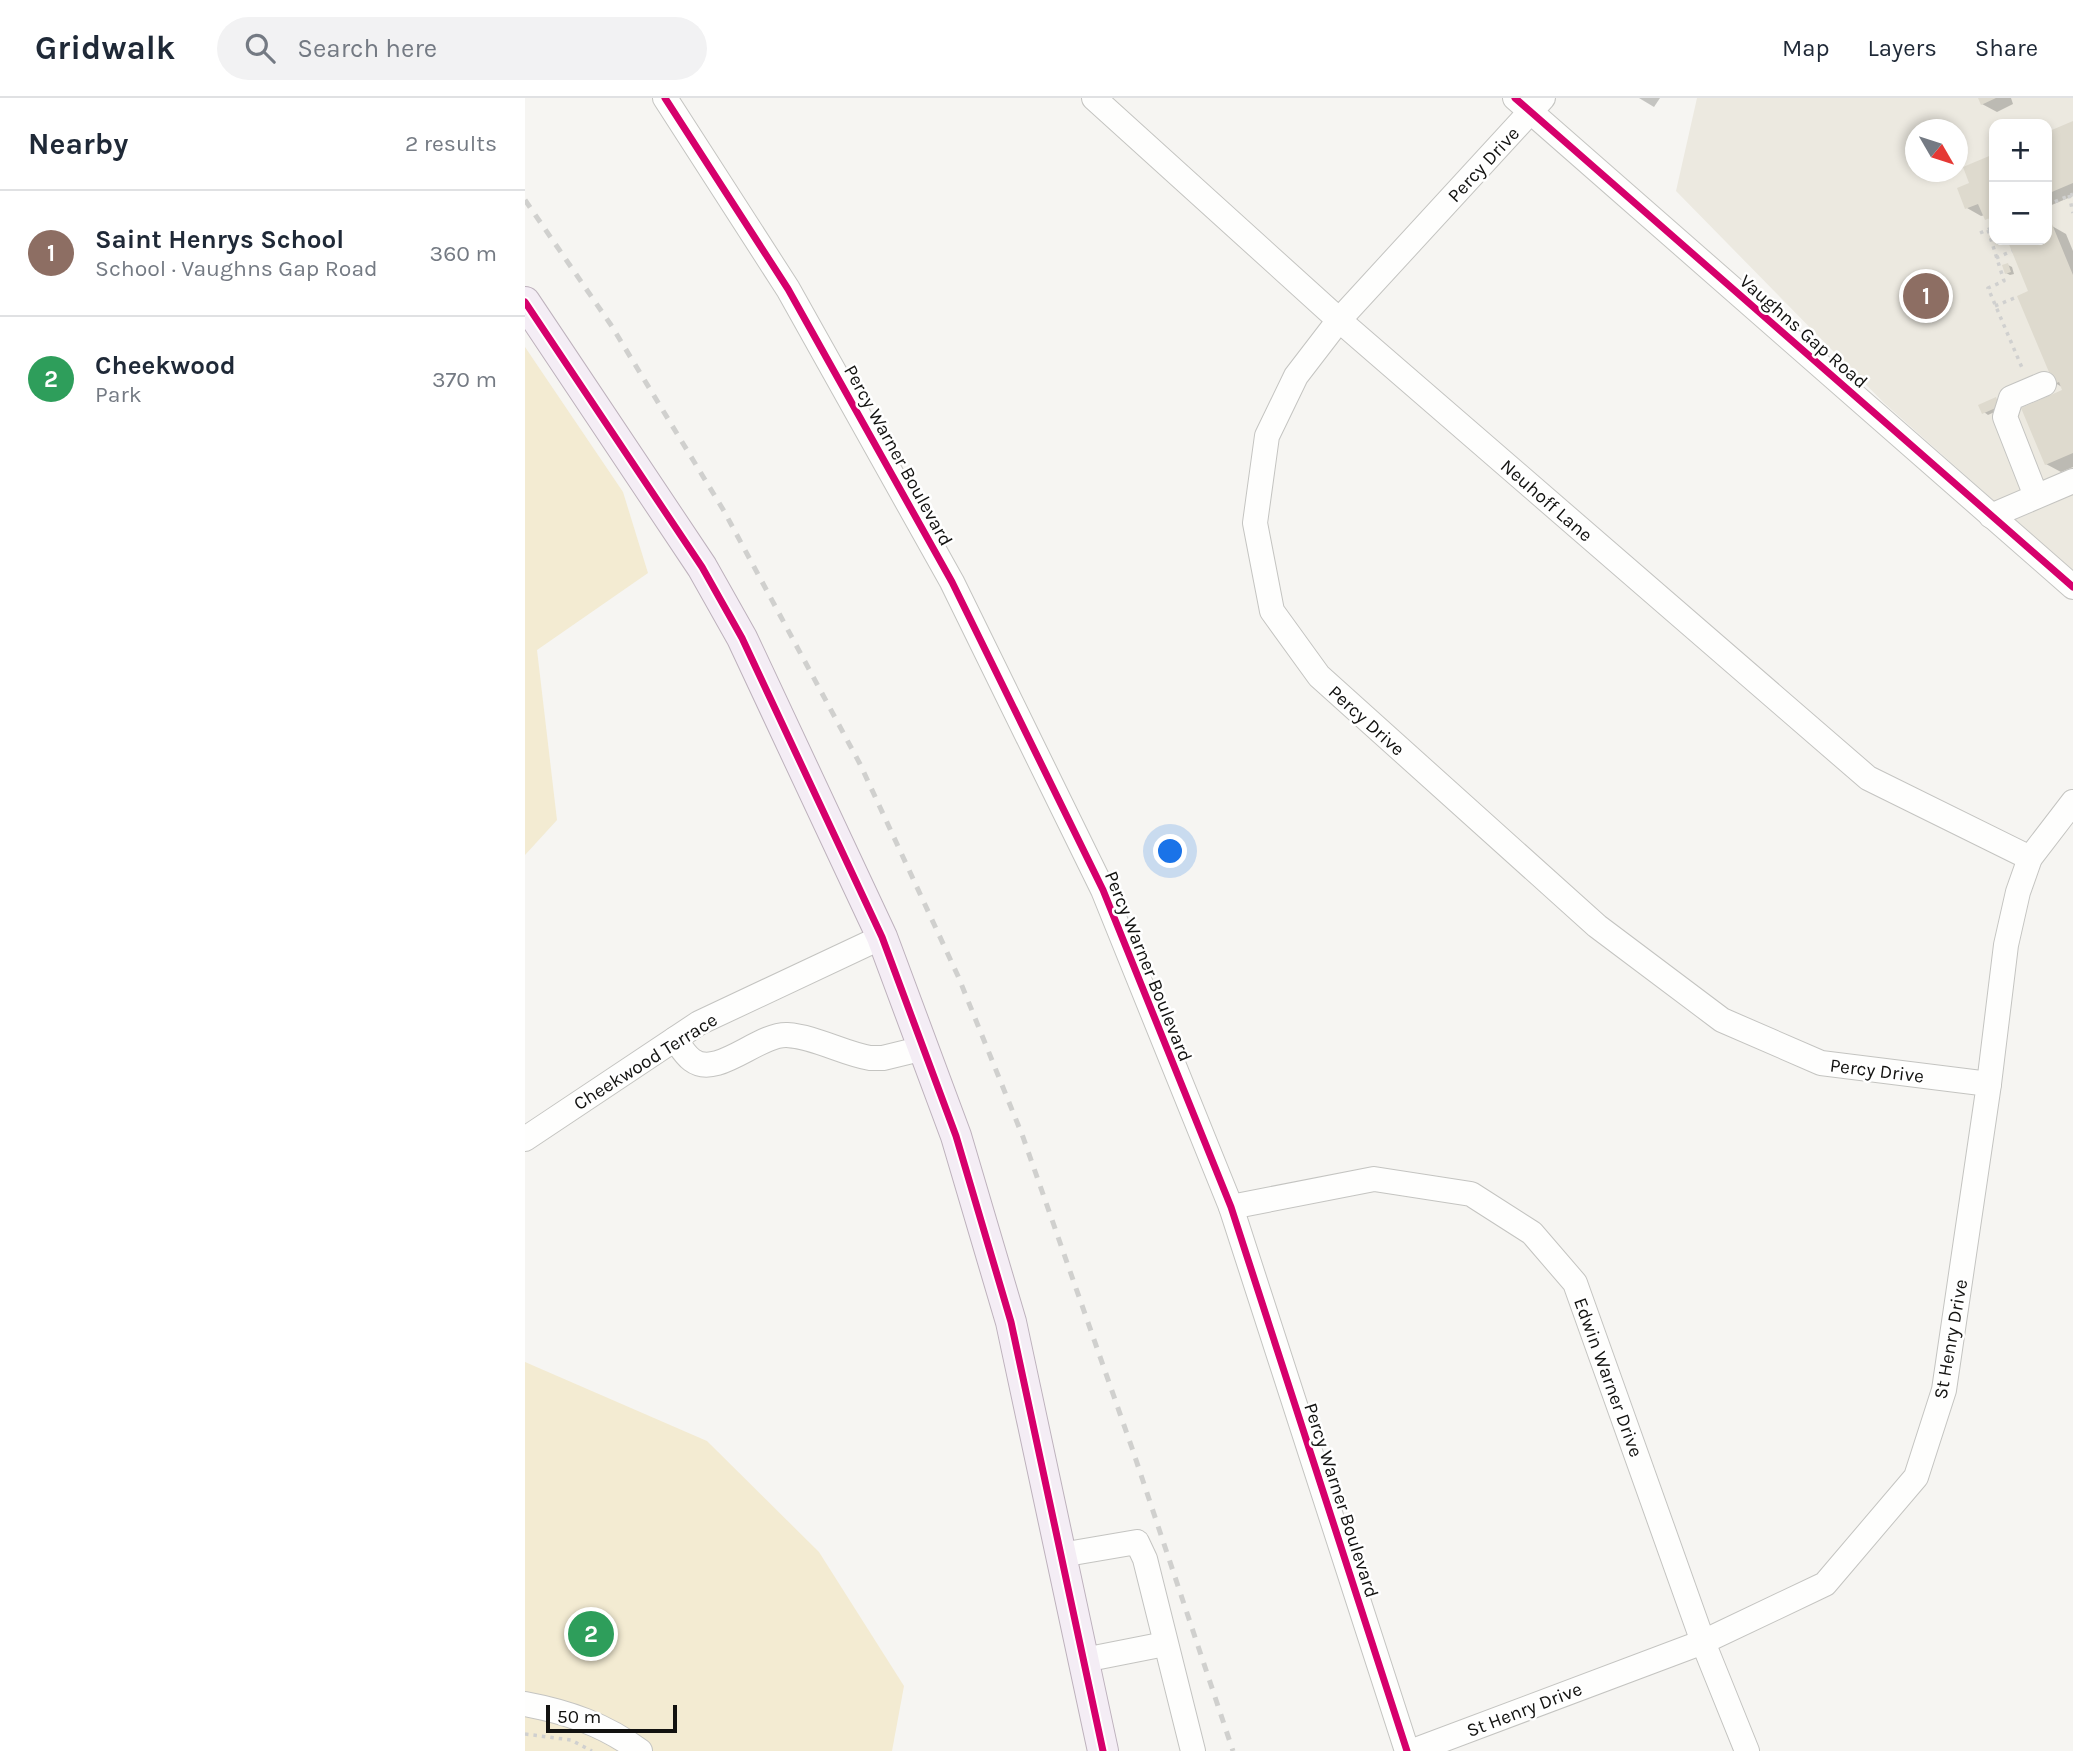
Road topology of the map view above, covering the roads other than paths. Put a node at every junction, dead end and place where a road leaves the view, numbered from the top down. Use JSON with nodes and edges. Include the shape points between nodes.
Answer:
{"nodes":[{"id":1,"x":664,"y":98,"type":"edge"},
{"id":2,"x":1094,"y":98,"type":"edge"},
{"id":3,"x":1529,"y":103,"type":"edge"},
{"id":4,"x":525,"y":302,"type":"edge"},
{"id":5,"x":1339,"y":320,"type":"junction"},
{"id":6,"x":2041,"y":385,"type":"road end"},
{"id":7,"x":2073,"y":481,"type":"edge"},
{"id":8,"x":2036,"y":496,"type":"junction"},
{"id":9,"x":1990,"y":516,"type":"junction"},
{"id":10,"x":2073,"y":587,"type":"edge"},
{"id":11,"x":2073,"y":802,"type":"edge"},
{"id":12,"x":2030,"y":858,"type":"junction"},
{"id":13,"x":882,"y":937,"type":"junction"},
{"id":14,"x":675,"y":1039,"type":"junction"},
{"id":15,"x":924,"y":1048,"type":"junction"},
{"id":16,"x":1989,"y":1084,"type":"junction"},
{"id":17,"x":525,"y":1139,"type":"edge"},
{"id":18,"x":1231,"y":1207,"type":"junction"},
{"id":19,"x":1061,"y":1555,"type":"junction"},
{"id":20,"x":1703,"y":1642,"type":"junction"},
{"id":21,"x":1165,"y":1644,"type":"junction"},
{"id":22,"x":1084,"y":1660,"type":"junction"},
{"id":23,"x":525,"y":1704,"type":"edge"},
{"id":24,"x":640,"y":1751,"type":"edge"},
{"id":25,"x":1103,"y":1751,"type":"edge"},
{"id":26,"x":1193,"y":1751,"type":"edge"},
{"id":27,"x":1407,"y":1751,"type":"edge"},
{"id":28,"x":1413,"y":1751,"type":"edge"},
{"id":29,"x":1747,"y":1751,"type":"edge"}],
"edges":[{"from":1,"to":18,"type":"street","name":"Percy Warner Boulevard","via":[[788,289],[952,582],[1103,890]]},
{"from":2,"to":5,"type":"street","name":"Neuhoff Lane"},
{"from":3,"to":5,"type":"street","name":"Percy Drive"},
{"from":3,"to":9,"type":"street","name":"Vaughns Gap Road"},
{"from":4,"to":13,"type":"main road","via":[[702,567],[743,638]]},
{"from":5,"to":12,"type":"street","name":"Neuhoff Lane","via":[[1868,778]]},
{"from":5,"to":16,"type":"street","name":"Percy Drive","via":[[1296,376],[1267,436],[1255,523],[1272,611],[1319,676],[1597,926],[1722,1020],[1821,1063]]},
{"from":6,"to":8,"type":"street","via":[[2011,398],[2005,417]]},
{"from":7,"to":8,"type":"street"},
{"from":8,"to":9,"type":"street"},
{"from":9,"to":10,"type":"street","name":"Vaughns Gap Road"},
{"from":11,"to":12,"type":"street","name":"St Henry Drive"},
{"from":12,"to":16,"type":"street","name":"St Henry Drive","via":[[2005,945]]},
{"from":13,"to":14,"type":"street","name":"Cheekwood Terrace","via":[[699,1023]]},
{"from":13,"to":15,"type":"main road"},
{"from":14,"to":15,"type":"street","via":[[699,1065],[714,1065],[785,1035],[870,1058]]},
{"from":14,"to":17,"type":"street","name":"Cheekwood Terrace"},
{"from":15,"to":19,"type":"main road","via":[[956,1136],[1011,1322]]},
{"from":16,"to":20,"type":"street","name":"St Henry Drive","via":[[1944,1390],[1916,1477],[1825,1584]]},
{"from":18,"to":20,"type":"street","name":"Edwin Warner Drive","via":[[1374,1179],[1471,1194],[1532,1233],[1575,1283]]},
{"from":18,"to":27,"type":"street","name":"Percy Warner Boulevard"},
{"from":19,"to":21,"type":"street","via":[[1137,1542]]},
{"from":19,"to":22,"type":"main road"},
{"from":20,"to":28,"type":"street","name":"St Henry Drive"},
{"from":20,"to":29,"type":"street","name":"Edwin Warner Drive"},
{"from":21,"to":22,"type":"street"},
{"from":21,"to":26,"type":"street"},
{"from":22,"to":25,"type":"main road"},
{"from":23,"to":24,"type":"street","via":[[591,1721]]}]}
